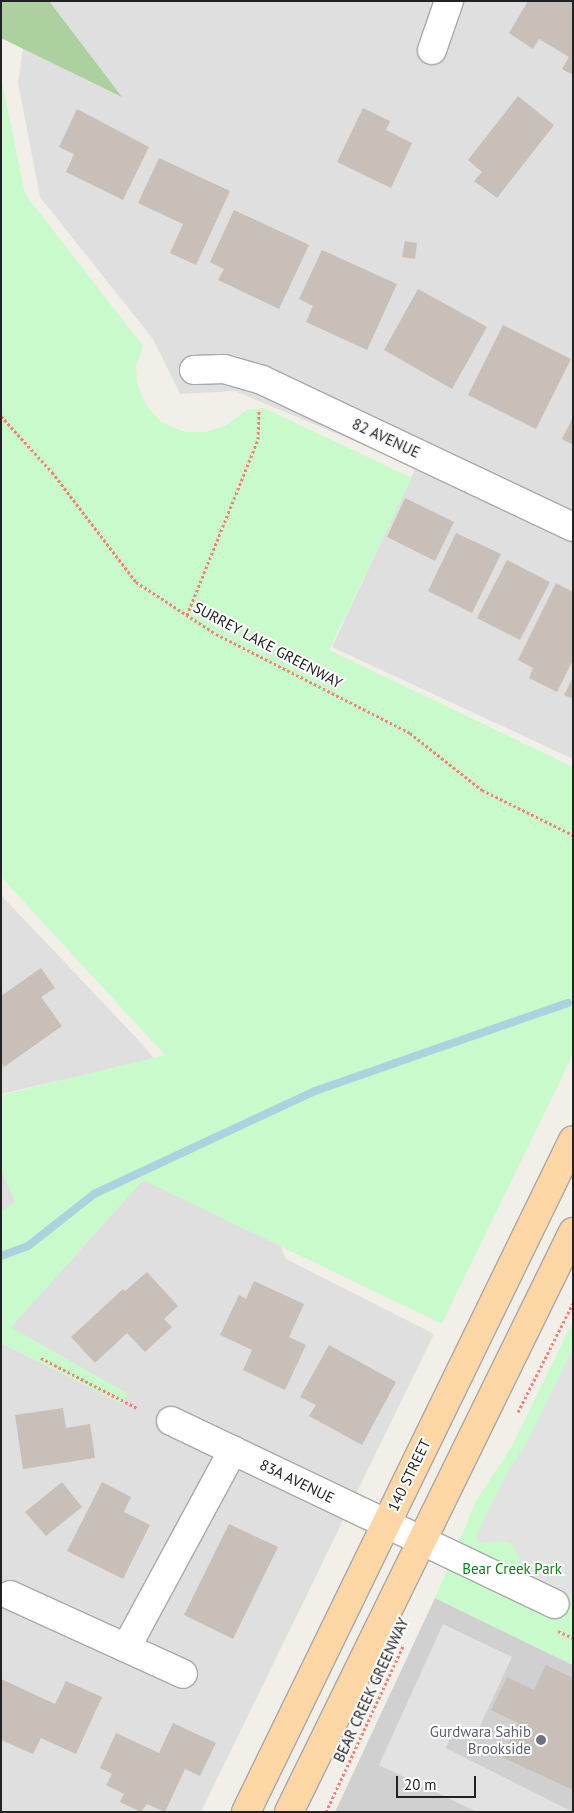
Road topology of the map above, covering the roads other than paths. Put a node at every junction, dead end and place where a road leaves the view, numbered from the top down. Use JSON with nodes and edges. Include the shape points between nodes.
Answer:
{"nodes":[{"id":1,"x":450,"y":1,"type":"edge"},
{"id":2,"x":432,"y":50,"type":"dead end"},
{"id":3,"x":194,"y":370,"type":"dead end"},
{"id":4,"x":573,"y":527,"type":"edge"},
{"id":5,"x":573,"y":1140,"type":"edge"},
{"id":6,"x":573,"y":1232,"type":"edge"},
{"id":7,"x":172,"y":1421,"type":"dead end"},
{"id":8,"x":233,"y":1450,"type":"junction"},
{"id":9,"x":386,"y":1524,"type":"junction"},
{"id":10,"x":422,"y":1541,"type":"junction"},
{"id":11,"x":10,"y":1595,"type":"dead end"},
{"id":12,"x":555,"y":1604,"type":"dead end"},
{"id":13,"x":126,"y":1648,"type":"junction"},
{"id":14,"x":184,"y":1674,"type":"dead end"},
{"id":15,"x":246,"y":1812,"type":"edge"},
{"id":16,"x":289,"y":1812,"type":"edge"}],
"edges":[{"from":1,"to":2,"type":"street"},
{"from":3,"to":4,"type":"street","name":"82 AVENUE","via":[[224,369],[262,380]]},
{"from":5,"to":9,"type":"main road","name":"140 STREET"},
{"from":6,"to":10,"type":"main road"},
{"from":7,"to":8,"type":"street","name":"83A AVENUE"},
{"from":8,"to":9,"type":"street","name":"83A AVENUE"},
{"from":8,"to":13,"type":"street"},
{"from":9,"to":10,"type":"street","name":"83A AVENUE"},
{"from":9,"to":15,"type":"main road","name":"140 STREET"},
{"from":10,"to":12,"type":"street","name":"83A AVENUE"},
{"from":10,"to":16,"type":"main road"},
{"from":11,"to":13,"type":"street"},
{"from":13,"to":14,"type":"street"}]}
